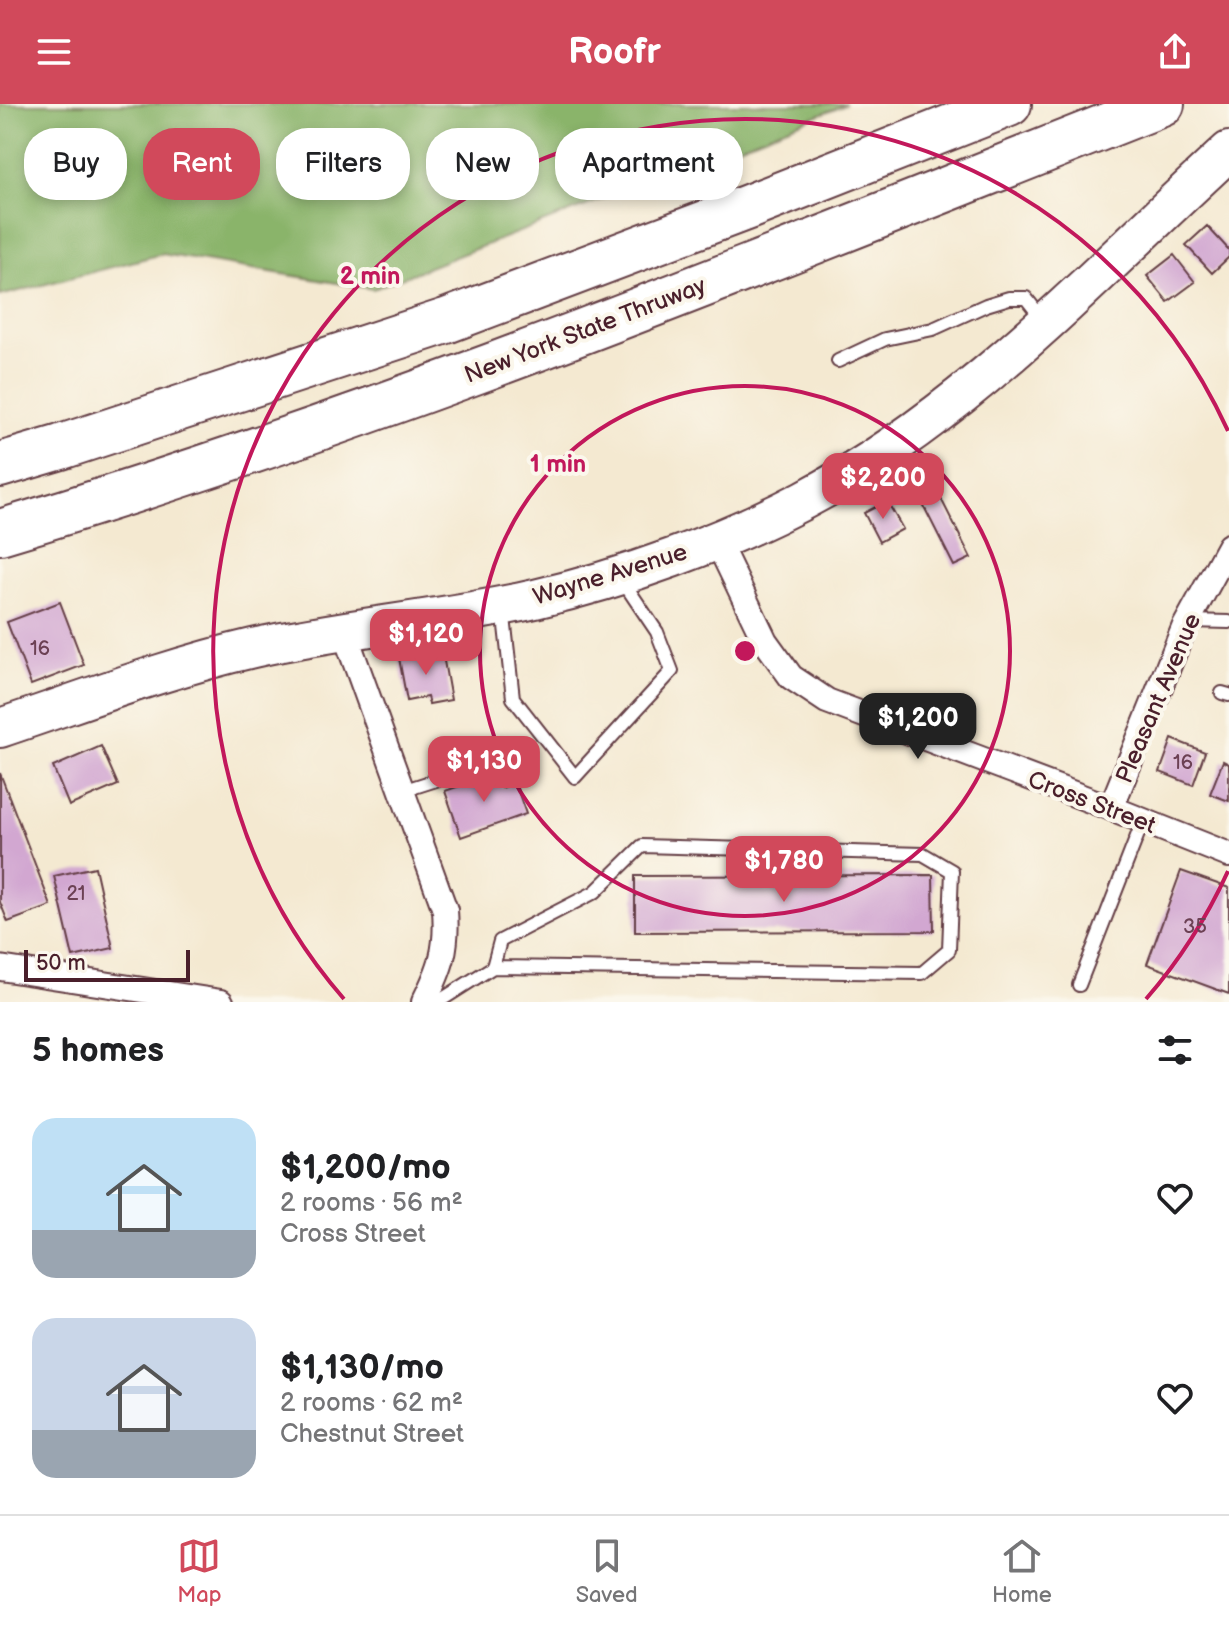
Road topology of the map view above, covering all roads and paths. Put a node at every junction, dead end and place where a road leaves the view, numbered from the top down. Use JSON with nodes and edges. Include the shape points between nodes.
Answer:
{"nodes":[{"id":1,"x":1009,"y":104,"type":"edge"},
{"id":2,"x":1162,"y":104,"type":"edge"},
{"id":3,"x":1229,"y":151,"type":"edge"},
{"id":4,"x":1229,"y":182,"type":"edge"},
{"id":5,"x":1056,"y":314,"type":"junction"},
{"id":6,"x":838,"y":361,"type":"dead end"},
{"id":7,"x":0,"y":465,"type":"edge"},
{"id":8,"x":84,"y":507,"type":"junction"},
{"id":9,"x":0,"y":532,"type":"edge"},
{"id":10,"x":0,"y":541,"type":"edge"},
{"id":11,"x":717,"y":541,"type":"junction"},
{"id":12,"x":1229,"y":546,"type":"edge"},
{"id":13,"x":618,"y":574,"type":"junction"},
{"id":14,"x":503,"y":605,"type":"junction"},
{"id":15,"x":1189,"y":621,"type":"junction"},
{"id":16,"x":1229,"y":622,"type":"edge"},
{"id":17,"x":344,"y":631,"type":"junction"},
{"id":18,"x":0,"y":728,"type":"edge"},
{"id":19,"x":508,"y":757,"type":"dead end"},
{"id":20,"x":402,"y":791,"type":"junction"},
{"id":21,"x":1111,"y":808,"type":"junction"},
{"id":22,"x":1143,"y":821,"type":"junction"},
{"id":23,"x":1229,"y":855,"type":"edge"},
{"id":24,"x":493,"y":967,"type":"junction"},
{"id":25,"x":0,"y":968,"type":"edge"},
{"id":26,"x":1079,"y":985,"type":"dead end"},
{"id":27,"x":221,"y":1002,"type":"edge"},
{"id":28,"x":424,"y":1002,"type":"edge"},
{"id":29,"x":438,"y":1002,"type":"edge"}],
"edges":[{"from":1,"to":7,"type":"highway","via":[[446,321]]},
{"from":2,"to":8,"type":"highway","name":"New York State Thruway","via":[[466,376]]},
{"from":3,"to":5,"type":"main road","name":"Wayne Avenue"},
{"from":4,"to":5,"type":"main road","name":"Wayne Avenue"},
{"from":5,"to":6,"type":"lane","via":[[1026,298],[1009,298],[933,329],[885,339]]},
{"from":5,"to":11,"type":"main road","name":"Wayne Avenue","via":[[954,403],[877,458],[803,501]]},
{"from":8,"to":9,"type":"highway","name":"New York State Thruway"},
{"from":8,"to":10,"type":"highway"},
{"from":11,"to":13,"type":"main road","name":"Wayne Avenue"},
{"from":11,"to":21,"type":"street","name":"Cross Street","via":[[765,641],[791,677],[827,701]]},
{"from":12,"to":15,"type":"street","name":"Pleasant Avenue"},
{"from":13,"to":14,"type":"main road","name":"Wayne Avenue"},
{"from":13,"to":14,"type":"lane","via":[[657,632],[672,671],[575,777],[513,698]]},
{"from":14,"to":17,"type":"main road","name":"Wayne Avenue"},
{"from":15,"to":16,"type":"lane"},
{"from":15,"to":21,"type":"street","name":"Pleasant Avenue"},
{"from":17,"to":18,"type":"main road","name":"Wayne Avenue","via":[[192,665]]},
{"from":17,"to":20,"type":"street"},
{"from":19,"to":20,"type":"lane"},
{"from":20,"to":28,"type":"street","via":[[445,910],[442,965]]},
{"from":21,"to":22,"type":"street","name":"Cross Street"},
{"from":22,"to":23,"type":"street","name":"Cross Street"},
{"from":22,"to":26,"type":"lane"},
{"from":24,"to":24,"type":"lane","via":[[922,973],[949,950],[952,871],[923,854],[642,846],[595,892],[500,941]]},
{"from":24,"to":29,"type":"lane"},
{"from":25,"to":27,"type":"street"}]}
